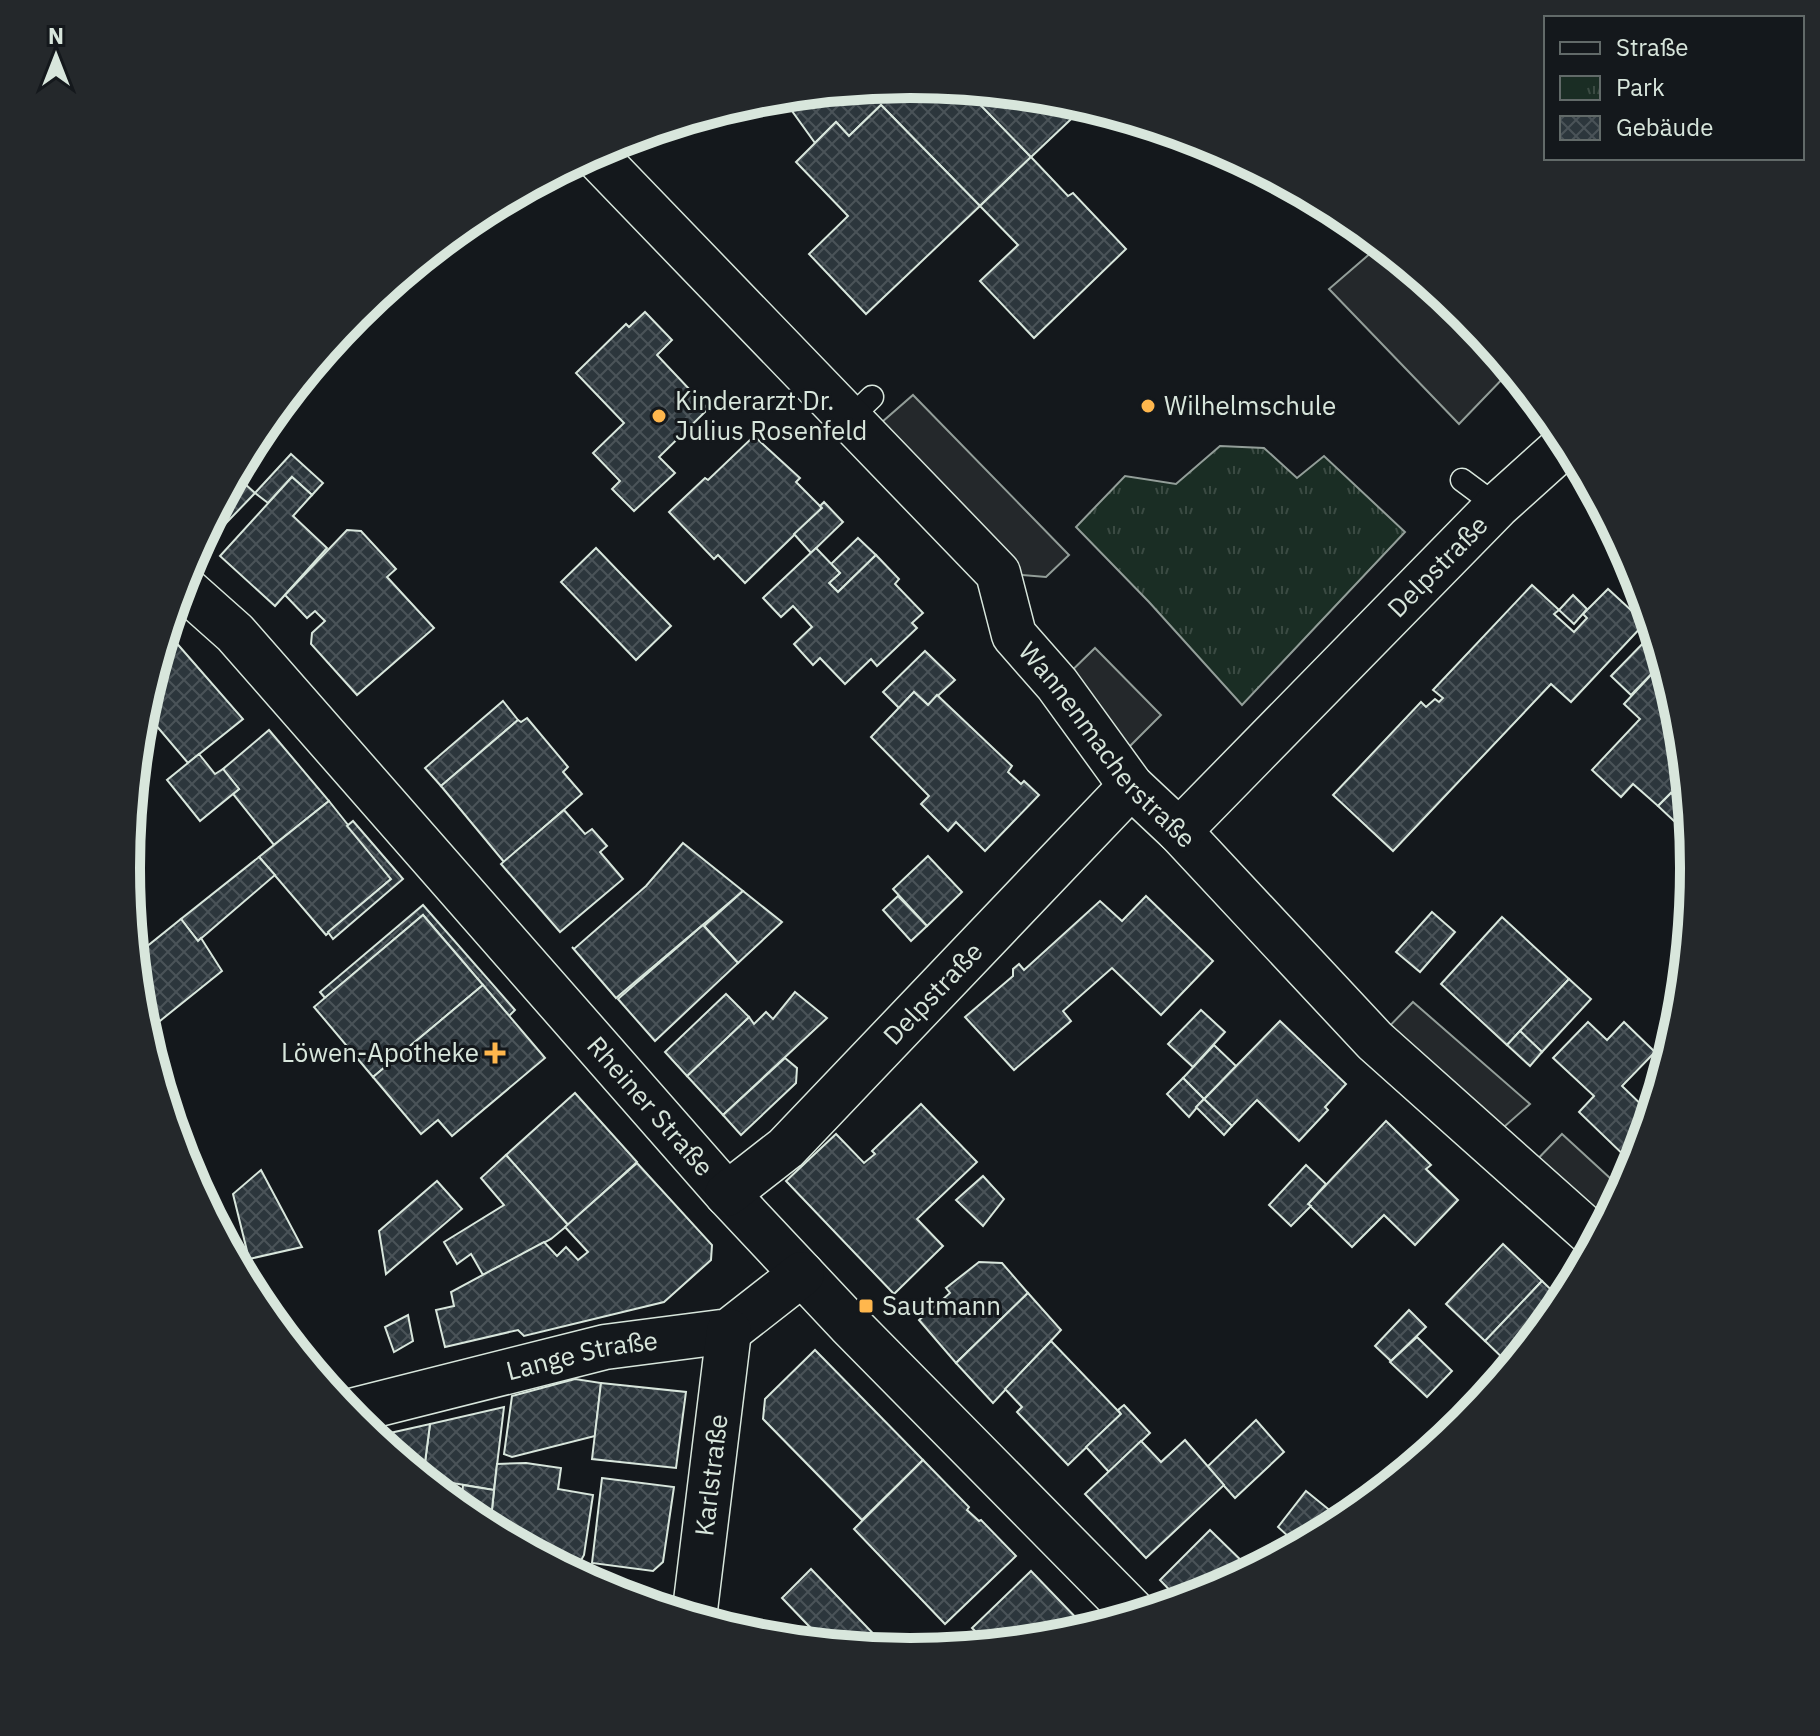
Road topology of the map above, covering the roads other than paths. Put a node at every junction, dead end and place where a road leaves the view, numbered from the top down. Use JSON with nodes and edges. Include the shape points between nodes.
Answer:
{"nodes":[{"id":1,"x":603,"y":162,"type":"edge"},
{"id":2,"x":1563,"y":460,"type":"edge"},
{"id":3,"x":1462,"y":480,"type":"dead end"},
{"id":4,"x":1497,"y":506,"type":"junction"},
{"id":5,"x":191,"y":594,"type":"edge"},
{"id":6,"x":1131,"y":786,"type":"junction"},
{"id":7,"x":1179,"y":831,"type":"junction"},
{"id":8,"x":727,"y":1194,"type":"junction"},
{"id":9,"x":1589,"y":1232,"type":"edge"},
{"id":10,"x":802,"y":1274,"type":"junction"},
{"id":11,"x":729,"y":1331,"type":"junction"},
{"id":12,"x":362,"y":1408,"type":"edge"},
{"id":13,"x":1128,"y":1606,"type":"edge"},
{"id":14,"x":695,"y":1607,"type":"edge"}],
"edges":[{"from":1,"to":6,"type":"street","name":"Wannenmacherstraße","via":[[861,408],[998,573],[1014,635]]},
{"from":2,"to":4,"type":"street","name":"Delpstraße"},
{"from":3,"to":4,"type":"lane"},
{"from":4,"to":7,"type":"street","name":"Delpstraße"},
{"from":5,"to":8,"type":"street","name":"Rheiner Straße","via":[[235,633]]},
{"from":6,"to":7,"type":"street","name":"Wannenmacherstraße"},
{"from":6,"to":8,"type":"street","name":"Delpstraße","via":[[786,1148]]},
{"from":7,"to":9,"type":"street","name":"Wannenmacherstraße","via":[[1375,1041]]},
{"from":8,"to":10,"type":"street","name":"Rheiner Straße"},
{"from":10,"to":11,"type":"street"},
{"from":10,"to":13,"type":"street","name":"Rheiner Straße"},
{"from":11,"to":12,"type":"street","name":"Lange Straße","via":[[605,1347]]},
{"from":11,"to":14,"type":"street","name":"Karlstraße"}]}
